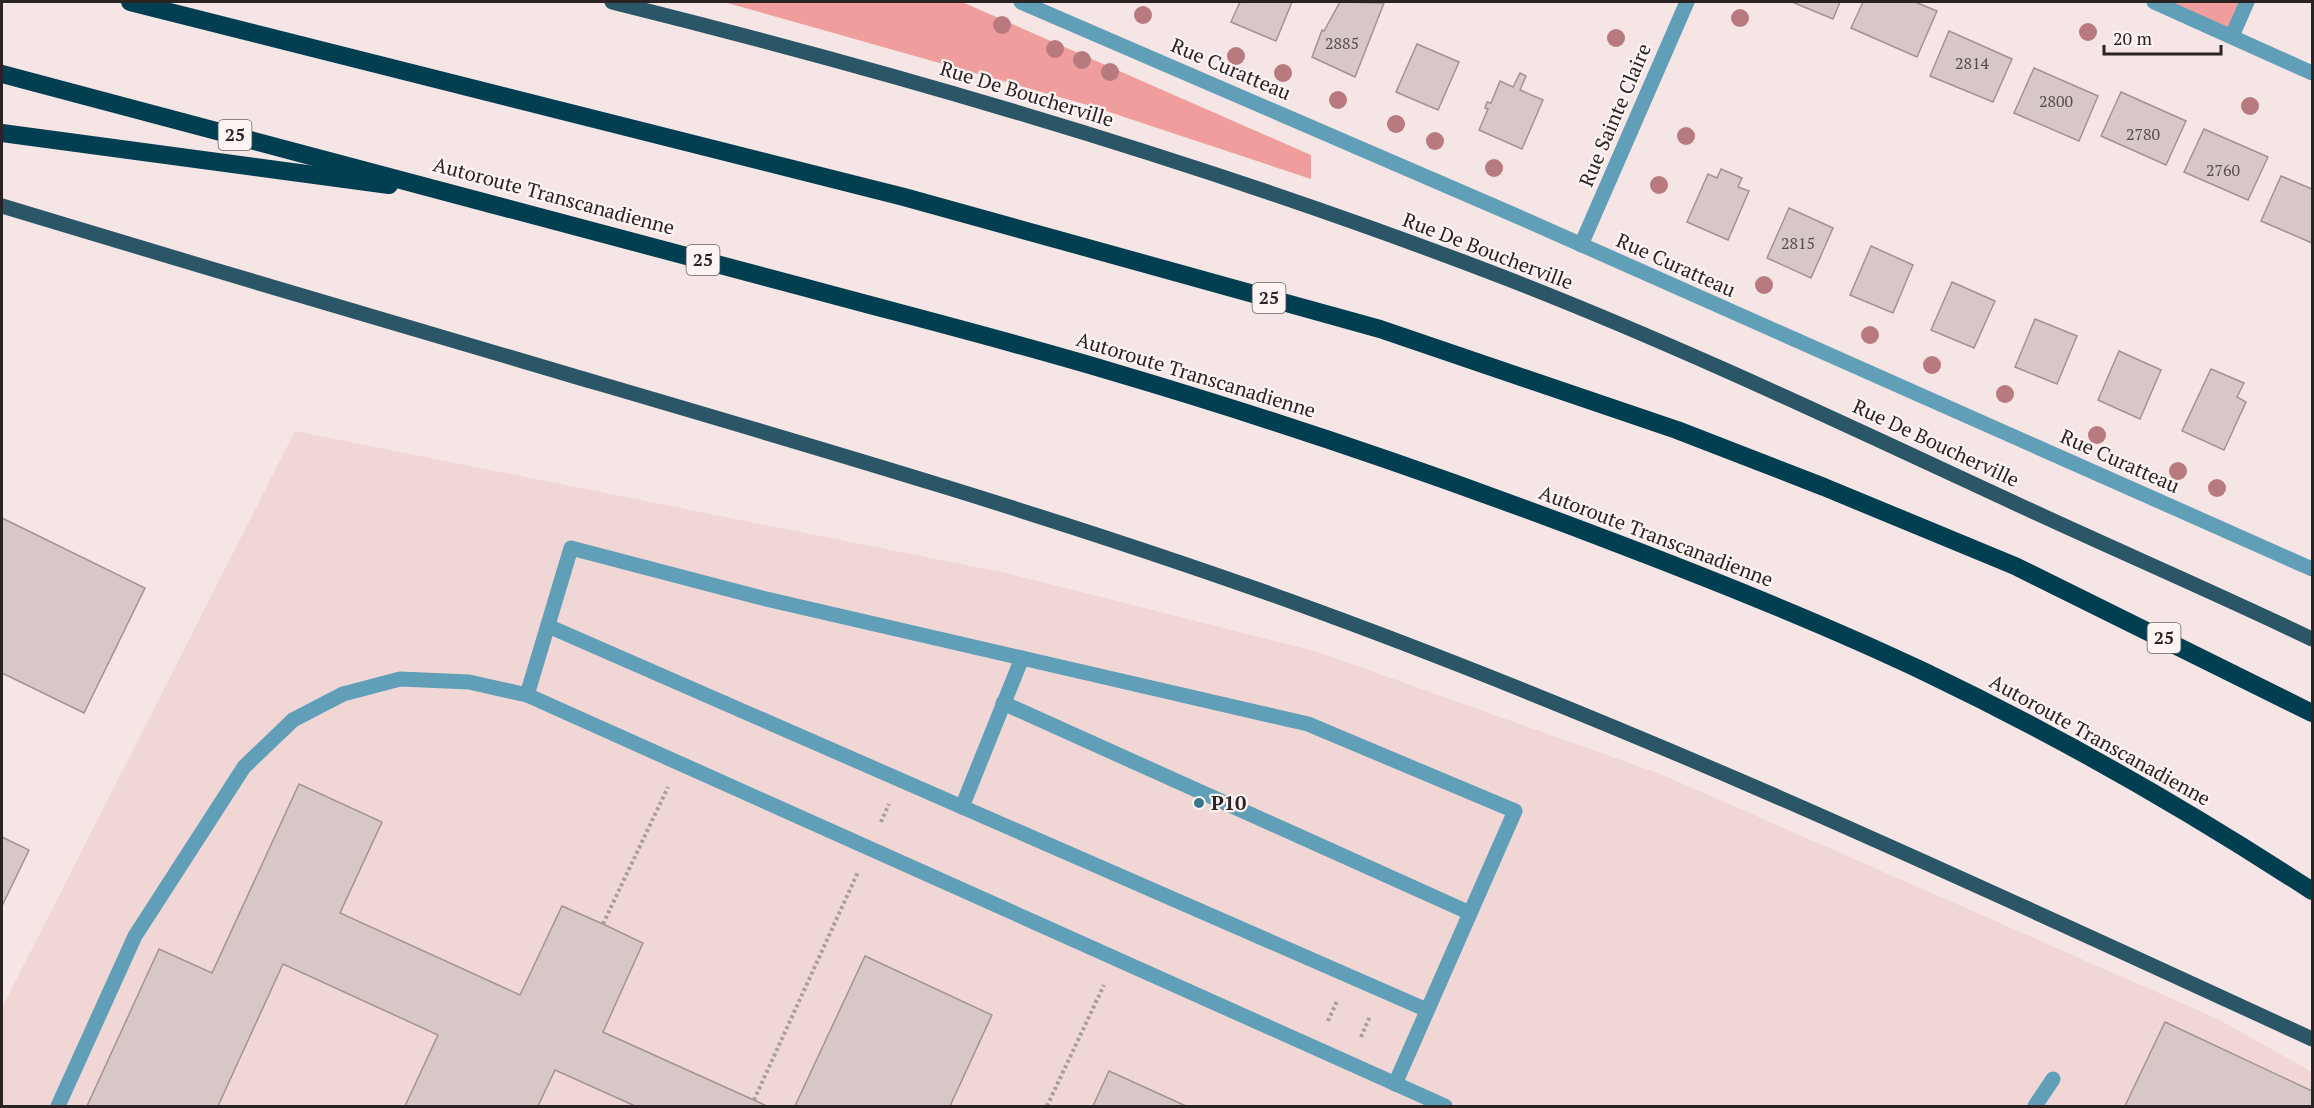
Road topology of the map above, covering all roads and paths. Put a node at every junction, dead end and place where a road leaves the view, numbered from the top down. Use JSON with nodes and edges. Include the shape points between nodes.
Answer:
{"nodes":[{"id":1,"x":130,"y":2,"type":"edge"},
{"id":2,"x":612,"y":2,"type":"edge"},
{"id":3,"x":1021,"y":2,"type":"edge"},
{"id":4,"x":1687,"y":2,"type":"edge"},
{"id":5,"x":2154,"y":2,"type":"edge"},
{"id":6,"x":2247,"y":2,"type":"edge"},
{"id":7,"x":2232,"y":36,"type":"junction"},
{"id":8,"x":2313,"y":73,"type":"edge"},
{"id":9,"x":2,"y":74,"type":"edge"},
{"id":10,"x":2,"y":133,"type":"edge"},
{"id":11,"x":468,"y":196,"type":"junction"},
{"id":12,"x":2,"y":206,"type":"edge"},
{"id":13,"x":1581,"y":245,"type":"junction"},
{"id":14,"x":2313,"y":569,"type":"edge"},
{"id":15,"x":548,"y":626,"type":"junction"},
{"id":16,"x":2313,"y":639,"type":"edge"},
{"id":17,"x":1022,"y":658,"type":"junction"},
{"id":18,"x":527,"y":695,"type":"junction"},
{"id":19,"x":1003,"y":703,"type":"junction"},
{"id":20,"x":2313,"y":713,"type":"edge"},
{"id":21,"x":680,"y":763,"type":"junction"},
{"id":22,"x":962,"y":807,"type":"junction"},
{"id":23,"x":897,"y":808,"type":"dead end"},
{"id":24,"x":878,"y":830,"type":"dead end"},
{"id":25,"x":859,"y":870,"type":"dead end"},
{"id":26,"x":2313,"y":891,"type":"edge"},
{"id":27,"x":1470,"y":913,"type":"junction"},
{"id":28,"x":603,"y":924,"type":"dead end"},
{"id":29,"x":1107,"y":978,"type":"dead end"},
{"id":30,"x":1346,"y":1002,"type":"dead end"},
{"id":31,"x":1363,"y":1010,"type":"dead end"},
{"id":32,"x":1427,"y":1010,"type":"junction"},
{"id":33,"x":1328,"y":1021,"type":"dead end"},
{"id":34,"x":2313,"y":1039,"type":"edge"},
{"id":35,"x":1359,"y":1041,"type":"dead end"},
{"id":36,"x":2052,"y":1079,"type":"dead end"},
{"id":37,"x":1395,"y":1084,"type":"junction"},
{"id":38,"x":754,"y":1100,"type":"dead end"},
{"id":39,"x":58,"y":1107,"type":"edge"},
{"id":40,"x":1047,"y":1107,"type":"edge"},
{"id":41,"x":1445,"y":1107,"type":"edge"},
{"id":42,"x":2034,"y":1107,"type":"edge"}],
"edges":[{"from":1,"to":20,"type":"highway","number":"25","via":[[904,196],[1380,329],[1677,430],[1834,491],[2015,566]]},
{"from":2,"to":16,"type":"main road","name":"Rue De Boucherville","via":[[983,101],[1223,177],[1439,253],[1799,403]]},
{"from":3,"to":13,"type":"street","name":"Rue Curatteau"},
{"from":4,"to":13,"type":"street","name":"Rue Sainte Claire"},
{"from":5,"to":7,"type":"street"},
{"from":6,"to":7,"type":"street"},
{"from":7,"to":8,"type":"street"},
{"from":9,"to":11,"type":"highway","name":"Autoroute Transcanadienne","number":"25"},
{"from":10,"to":11,"type":"highway"},
{"from":11,"to":26,"type":"highway","name":"Autoroute Transcanadienne","number":"25","via":[[1115,372],[1320,437],[1554,520],[1787,611],[1931,675],[2159,796]]},
{"from":12,"to":34,"type":"main road","via":[[902,472],[1287,600],[1512,685],[1752,784]]},
{"from":13,"to":14,"type":"street","name":"Rue Curatteau"},
{"from":15,"to":17,"type":"street","via":[[571,548],[762,598]]},
{"from":15,"to":18,"type":"street"},
{"from":15,"to":22,"type":"street"},
{"from":17,"to":19,"type":"street"},
{"from":17,"to":27,"type":"street","via":[[1308,724],[1515,811]]},
{"from":18,"to":21,"type":"street"},
{"from":18,"to":39,"type":"street","via":[[469,682],[400,679],[343,694],[293,720],[244,767],[135,936]]},
{"from":19,"to":22,"type":"street"},
{"from":19,"to":27,"type":"street"},
{"from":21,"to":28,"type":"path"},
{"from":21,"to":37,"type":"street"},
{"from":22,"to":32,"type":"street"},
{"from":23,"to":24,"type":"path","via":[[889,804]]},
{"from":25,"to":38,"type":"path"},
{"from":27,"to":32,"type":"street"},
{"from":29,"to":40,"type":"path"},
{"from":30,"to":33,"type":"path","via":[[1338,998]]},
{"from":31,"to":35,"type":"path","via":[[1371,1013]]},
{"from":32,"to":37,"type":"street"},
{"from":36,"to":42,"type":"street"},
{"from":37,"to":41,"type":"street"}]}
